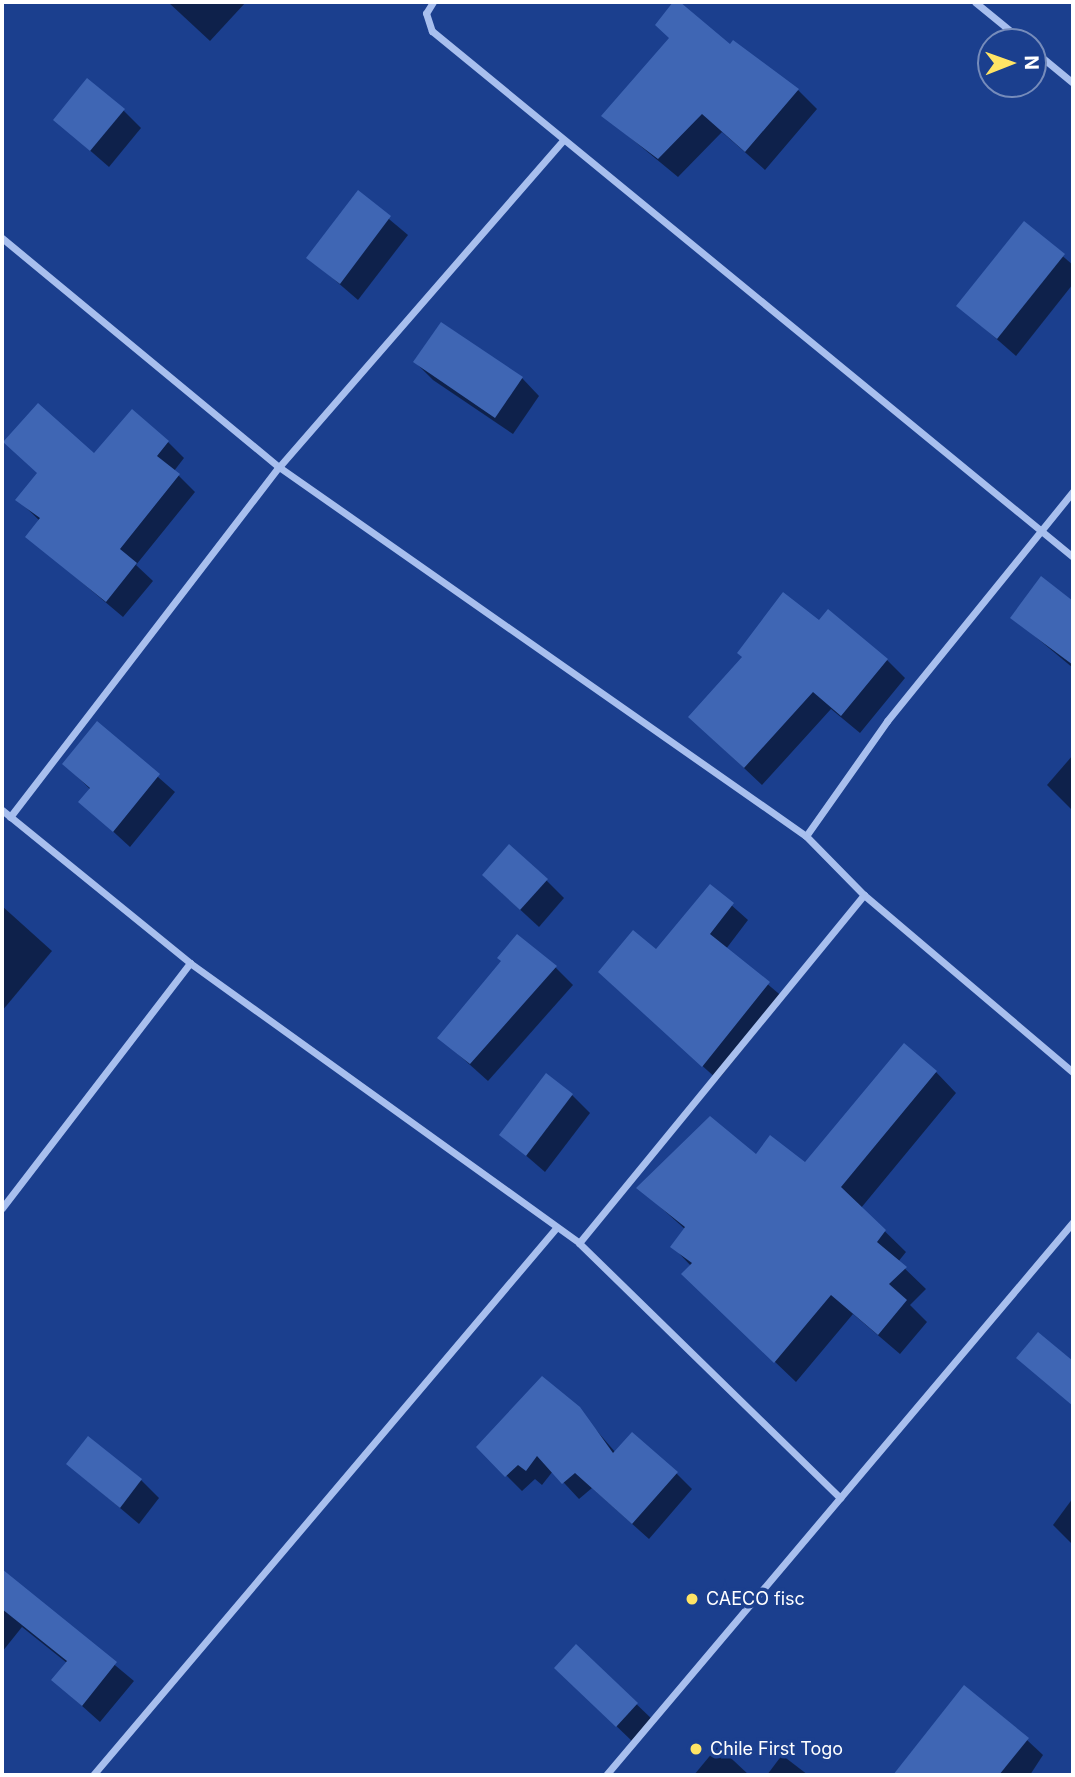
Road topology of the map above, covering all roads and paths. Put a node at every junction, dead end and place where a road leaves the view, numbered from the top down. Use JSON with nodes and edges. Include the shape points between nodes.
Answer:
{"nodes":[{"id":1,"x":433,"y":2,"type":"edge"},
{"id":2,"x":975,"y":2,"type":"edge"},
{"id":3,"x":1007,"y":28,"type":"edge"},
{"id":4,"x":1047,"y":62,"type":"edge"},
{"id":5,"x":1073,"y":83,"type":"edge"},
{"id":6,"x":563,"y":140,"type":"junction"},
{"id":7,"x":2,"y":238,"type":"edge"},
{"id":8,"x":279,"y":467,"type":"junction"},
{"id":9,"x":1073,"y":491,"type":"edge"},
{"id":10,"x":1041,"y":531,"type":"junction"},
{"id":11,"x":1073,"y":558,"type":"edge"},
{"id":12,"x":2,"y":810,"type":"edge"},
{"id":13,"x":10,"y":817,"type":"junction"},
{"id":14,"x":806,"y":836,"type":"junction"},
{"id":15,"x":864,"y":895,"type":"junction"},
{"id":16,"x":190,"y":963,"type":"junction"},
{"id":17,"x":1073,"y":1072,"type":"edge"},
{"id":18,"x":2,"y":1208,"type":"edge"},
{"id":19,"x":1073,"y":1222,"type":"edge"},
{"id":20,"x":556,"y":1228,"type":"junction"},
{"id":21,"x":579,"y":1242,"type":"junction"},
{"id":22,"x":840,"y":1497,"type":"junction"},
{"id":23,"x":93,"y":1775,"type":"edge"},
{"id":24,"x":606,"y":1775,"type":"edge"}],
"edges":[{"from":1,"to":6,"type":"street","via":[[426,13],[432,31]]},
{"from":2,"to":3,"type":"street"},
{"from":4,"to":5,"type":"street"},
{"from":6,"to":8,"type":"street"},
{"from":6,"to":10,"type":"street"},
{"from":7,"to":8,"type":"street"},
{"from":8,"to":13,"type":"street"},
{"from":8,"to":14,"type":"street"},
{"from":9,"to":10,"type":"street"},
{"from":10,"to":11,"type":"street"},
{"from":10,"to":14,"type":"street","via":[[887,720]]},
{"from":12,"to":13,"type":"street"},
{"from":13,"to":16,"type":"street"},
{"from":14,"to":15,"type":"street"},
{"from":15,"to":17,"type":"street"},
{"from":15,"to":21,"type":"street"},
{"from":16,"to":18,"type":"street"},
{"from":16,"to":20,"type":"street"},
{"from":19,"to":22,"type":"street"},
{"from":20,"to":21,"type":"street"},
{"from":20,"to":23,"type":"street"},
{"from":21,"to":22,"type":"street"},
{"from":22,"to":24,"type":"street"}]}
